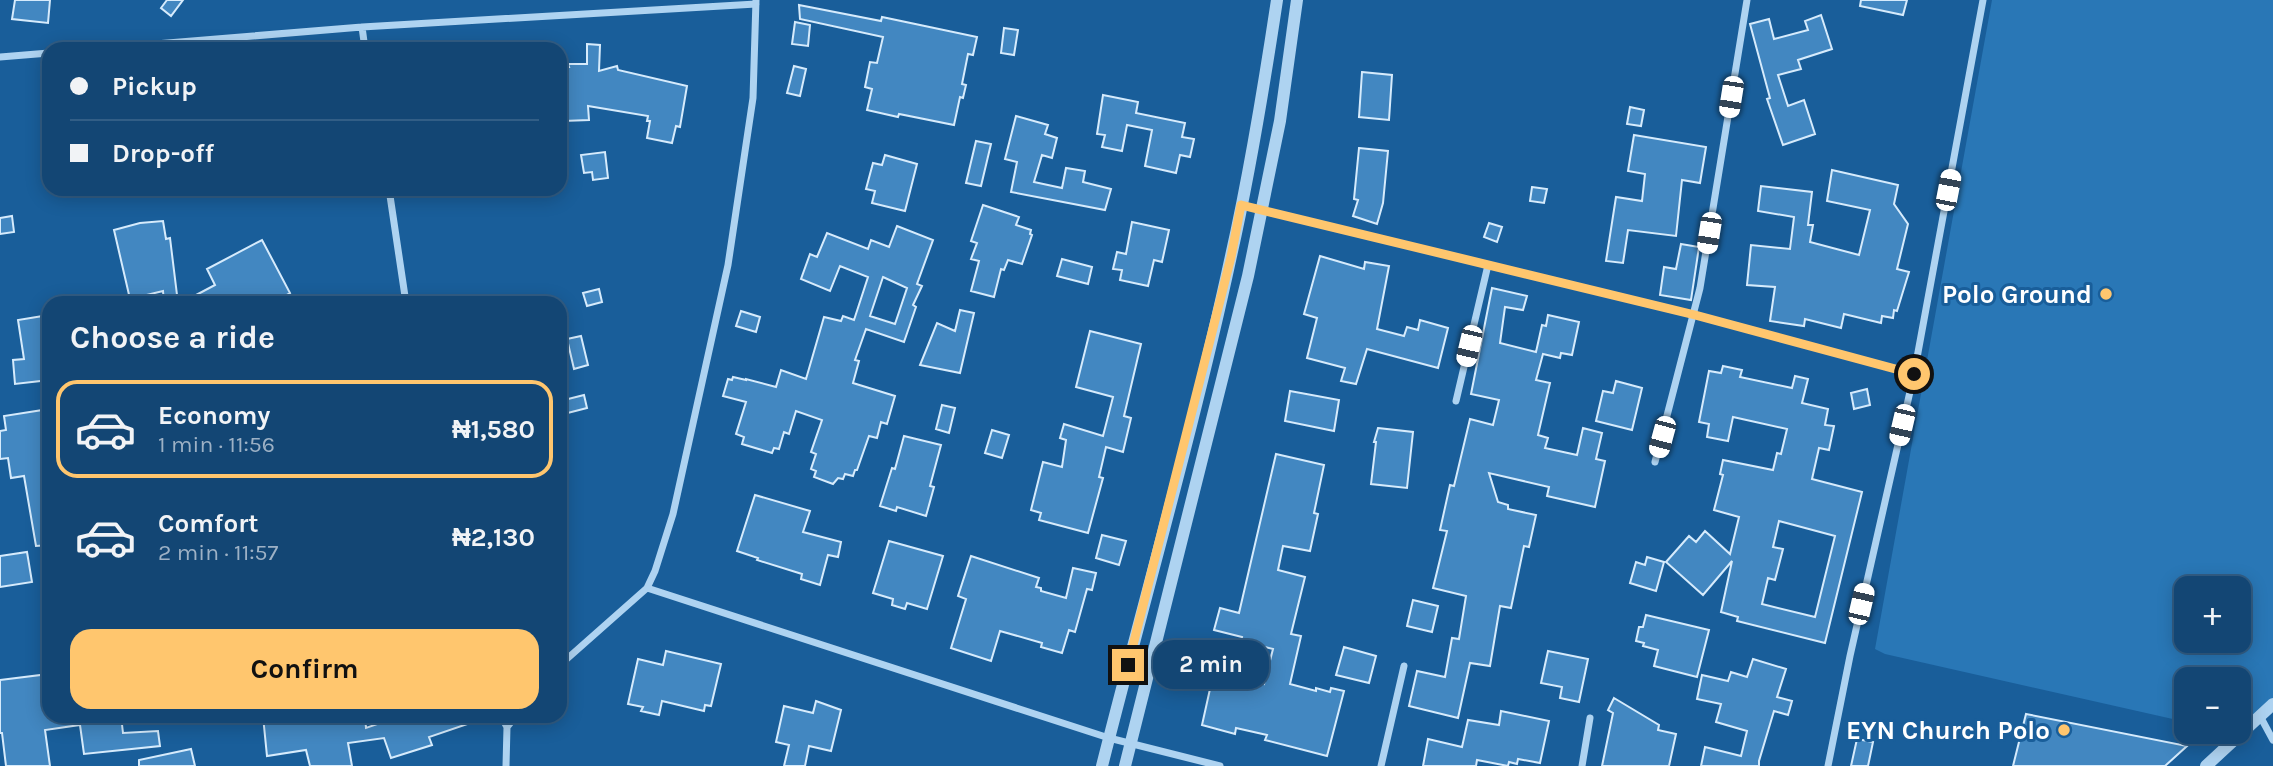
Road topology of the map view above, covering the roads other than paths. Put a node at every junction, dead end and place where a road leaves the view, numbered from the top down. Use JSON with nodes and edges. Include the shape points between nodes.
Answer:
{"nodes":[{"id":1,"x":1277,"y":0,"type":"edge"},
{"id":2,"x":1297,"y":0,"type":"edge"},
{"id":3,"x":1747,"y":0,"type":"edge"},
{"id":4,"x":1983,"y":0,"type":"edge"},
{"id":5,"x":756,"y":2,"type":"edge"},
{"id":6,"x":362,"y":27,"type":"junction"},
{"id":7,"x":179,"y":42,"type":"edge"},
{"id":8,"x":364,"y":42,"type":"edge"},
{"id":9,"x":42,"y":54,"type":"edge"},
{"id":10,"x":0,"y":57,"type":"edge"},
{"id":11,"x":390,"y":196,"type":"edge"},
{"id":12,"x":1241,"y":205,"type":"junction"},
{"id":13,"x":1262,"y":209,"type":"junction"},
{"id":14,"x":1488,"y":265,"type":"junction"},
{"id":15,"x":405,"y":296,"type":"edge"},
{"id":16,"x":1695,"y":315,"type":"junction"},
{"id":17,"x":1914,"y":374,"type":"junction"},
{"id":18,"x":1456,"y":401,"type":"dead end"},
{"id":19,"x":1655,"y":461,"type":"dead end"},
{"id":20,"x":647,"y":587,"type":"junction"},
{"id":21,"x":567,"y":659,"type":"edge"},
{"id":22,"x":1404,"y":666,"type":"dead end"},
{"id":23,"x":2273,"y":704,"type":"edge"},
{"id":24,"x":2259,"y":715,"type":"junction"},
{"id":25,"x":1590,"y":718,"type":"dead end"},
{"id":26,"x":504,"y":723,"type":"edge"},
{"id":27,"x":510,"y":723,"type":"edge"},
{"id":28,"x":507,"y":727,"type":"junction"},
{"id":29,"x":1109,"y":738,"type":"junction"},
{"id":30,"x":2273,"y":740,"type":"edge"},
{"id":31,"x":1131,"y":744,"type":"junction"},
{"id":32,"x":506,"y":766,"type":"edge"},
{"id":33,"x":1102,"y":766,"type":"edge"},
{"id":34,"x":1125,"y":766,"type":"edge"},
{"id":35,"x":1220,"y":766,"type":"edge"},
{"id":36,"x":1381,"y":766,"type":"edge"},
{"id":37,"x":1582,"y":766,"type":"edge"},
{"id":38,"x":1828,"y":766,"type":"edge"},
{"id":39,"x":2206,"y":766,"type":"edge"}],
"edges":[{"from":1,"to":12,"type":"street"},
{"from":2,"to":13,"type":"street"},
{"from":3,"to":16,"type":"street"},
{"from":4,"to":17,"type":"street"},
{"from":5,"to":6,"type":"street"},
{"from":5,"to":20,"type":"street","via":[[752,97],[728,265],[673,514]]},
{"from":6,"to":7,"type":"street"},
{"from":6,"to":8,"type":"street"},
{"from":9,"to":10,"type":"street"},
{"from":11,"to":15,"type":"street"},
{"from":12,"to":13,"type":"street"},
{"from":12,"to":29,"type":"street"},
{"from":13,"to":14,"type":"street"},
{"from":13,"to":31,"type":"street"},
{"from":14,"to":16,"type":"street"},
{"from":14,"to":18,"type":"street"},
{"from":16,"to":17,"type":"street"},
{"from":16,"to":19,"type":"street"},
{"from":17,"to":38,"type":"street"},
{"from":20,"to":21,"type":"street"},
{"from":20,"to":29,"type":"street"},
{"from":22,"to":36,"type":"street"},
{"from":23,"to":24,"type":"street"},
{"from":24,"to":30,"type":"street"},
{"from":24,"to":39,"type":"street"},
{"from":25,"to":37,"type":"street"},
{"from":26,"to":28,"type":"street"},
{"from":27,"to":28,"type":"street"},
{"from":28,"to":32,"type":"street"},
{"from":29,"to":31,"type":"street"},
{"from":29,"to":33,"type":"street"},
{"from":31,"to":34,"type":"street"},
{"from":31,"to":35,"type":"street"}]}
